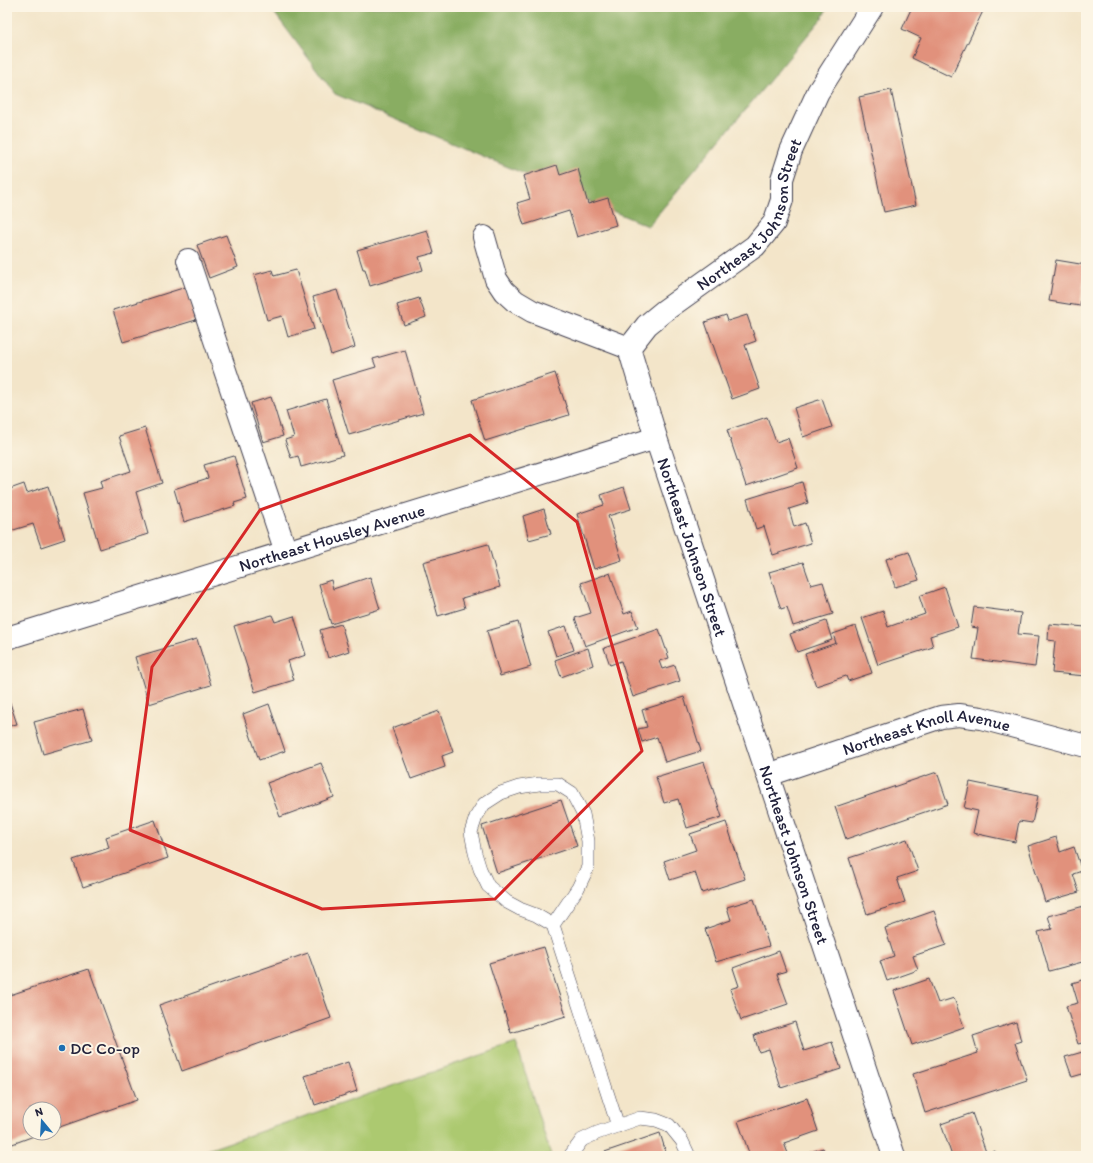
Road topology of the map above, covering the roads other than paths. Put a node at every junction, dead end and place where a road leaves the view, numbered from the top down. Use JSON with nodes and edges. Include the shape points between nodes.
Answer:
{"nodes":[{"id":1,"x":872,"y":7,"type":"edge"},
{"id":2,"x":484,"y":237,"type":"dead end"},
{"id":3,"x":188,"y":260,"type":"dead end"},
{"id":4,"x":629,"y":348,"type":"junction"},
{"id":5,"x":656,"y":438,"type":"junction"},
{"id":6,"x":286,"y":552,"type":"junction"},
{"id":7,"x":7,"y":638,"type":"edge"},
{"id":8,"x":1086,"y":746,"type":"edge"},
{"id":9,"x":768,"y":775,"type":"junction"},
{"id":10,"x":553,"y":925,"type":"junction"},
{"id":11,"x":618,"y":1126,"type":"junction"},
{"id":12,"x":570,"y":1156,"type":"edge"},
{"id":13,"x":689,"y":1156,"type":"edge"},
{"id":14,"x":894,"y":1156,"type":"edge"}],
"edges":[{"from":1,"to":4,"type":"street","name":"Northeast Johnson Street","via":[[818,92],[797,138],[782,179],[782,200],[774,223],[755,246],[647,325]]},
{"from":2,"to":4,"type":"street","via":[[496,279],[515,302]]},
{"from":3,"to":6,"type":"street"},
{"from":4,"to":5,"type":"street","name":"Northeast Johnson Street"},
{"from":5,"to":6,"type":"street","name":"Northeast Housley Avenue"},
{"from":5,"to":9,"type":"street","name":"Northeast Johnson Street"},
{"from":6,"to":7,"type":"street","name":"Northeast Housley Avenue"},
{"from":8,"to":9,"type":"street","name":"Northeast Knoll Avenue","via":[[981,718],[959,715],[941,717]]},
{"from":9,"to":14,"type":"street","name":"Northeast Johnson Street"},
{"from":10,"to":10,"type":"lane","via":[[578,888],[588,867],[588,841],[583,814],[572,793],[558,784],[539,784],[502,793],[484,804],[471,832],[480,869],[488,886],[507,902]]},
{"from":10,"to":11,"type":"lane"},
{"from":11,"to":12,"type":"lane","via":[[582,1140]]},
{"from":11,"to":13,"type":"lane","via":[[640,1118],[669,1125],[682,1141]]}]}
